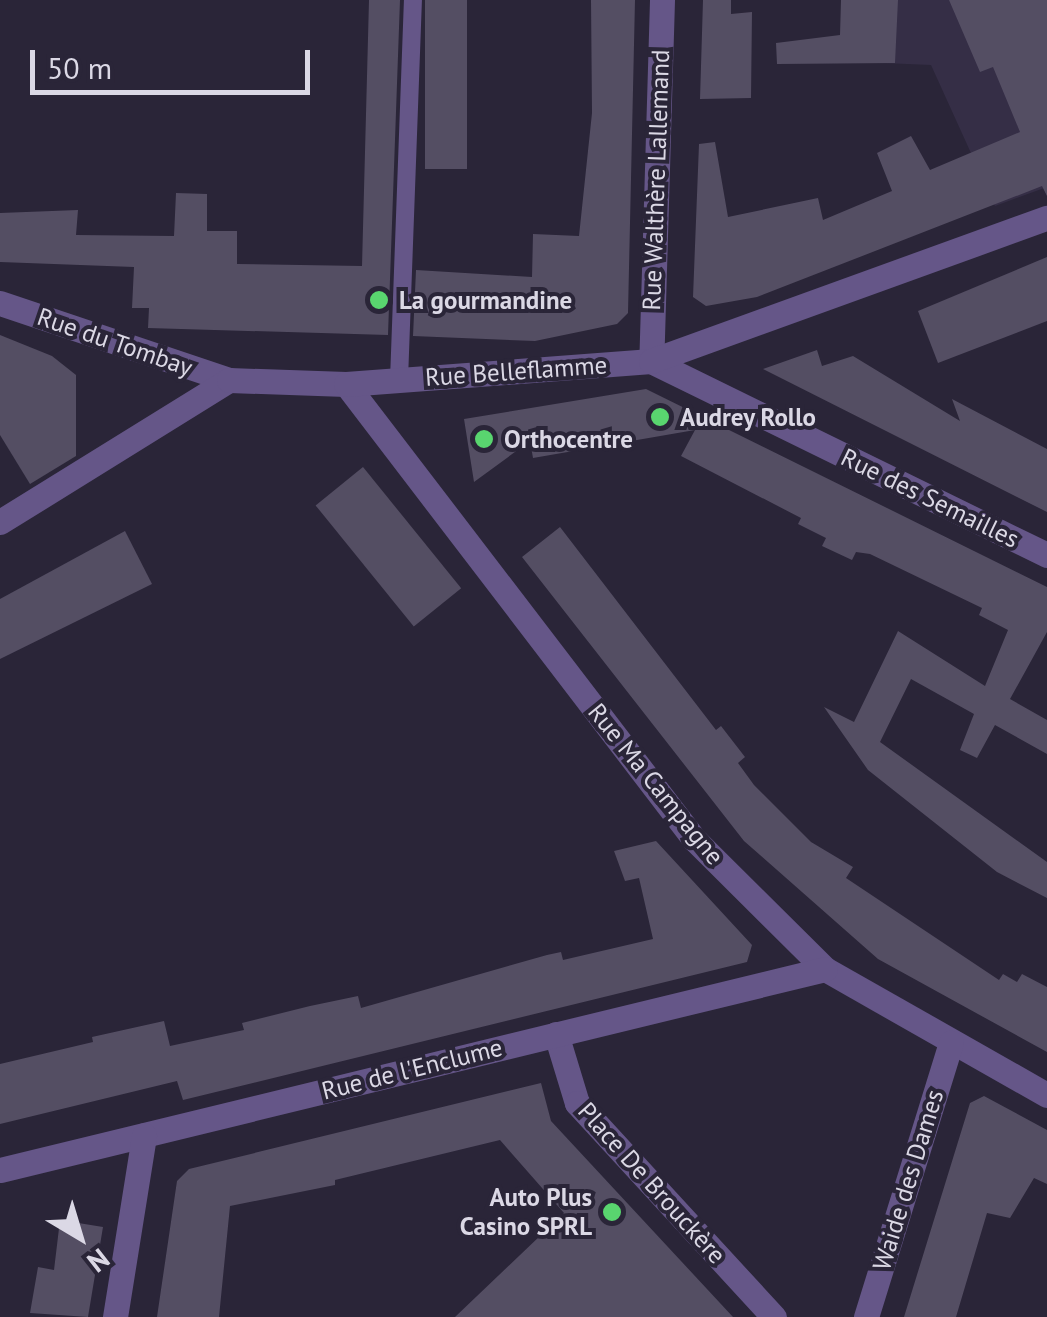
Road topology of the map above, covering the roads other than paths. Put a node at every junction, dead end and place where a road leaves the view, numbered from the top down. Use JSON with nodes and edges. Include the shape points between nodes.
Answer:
{"nodes":[{"id":1,"x":413,"y":0,"type":"edge"},
{"id":2,"x":662,"y":0,"type":"edge"},
{"id":3,"x":1047,"y":218,"type":"edge"},
{"id":4,"x":0,"y":303,"type":"edge"},
{"id":5,"x":651,"y":361,"type":"junction"},
{"id":6,"x":229,"y":380,"type":"junction"},
{"id":7,"x":400,"y":380,"type":"junction"},
{"id":8,"x":346,"y":384,"type":"junction"},
{"id":9,"x":0,"y":522,"type":"edge"},
{"id":10,"x":1047,"y":556,"type":"edge"},
{"id":11,"x":825,"y":969,"type":"junction"},
{"id":12,"x":556,"y":1034,"type":"junction"},
{"id":13,"x":951,"y":1043,"type":"junction"},
{"id":14,"x":1047,"y":1095,"type":"edge"},
{"id":15,"x":144,"y":1135,"type":"junction"},
{"id":16,"x":0,"y":1170,"type":"edge"},
{"id":17,"x":115,"y":1317,"type":"edge"},
{"id":18,"x":774,"y":1317,"type":"edge"},
{"id":19,"x":866,"y":1317,"type":"edge"}],
"edges":[{"from":1,"to":7,"type":"lane"},
{"from":2,"to":5,"type":"street","name":"Rue Walthère Lallemand"},
{"from":3,"to":5,"type":"street","name":"Rue Belleflamme"},
{"from":4,"to":6,"type":"street","name":"Rue du Tombay"},
{"from":5,"to":7,"type":"street","name":"Rue Belleflamme"},
{"from":5,"to":10,"type":"street","name":"Rue des Semailles"},
{"from":6,"to":8,"type":"street","name":"Rue Belleflamme"},
{"from":6,"to":9,"type":"street"},
{"from":7,"to":8,"type":"street","name":"Rue Belleflamme"},
{"from":8,"to":11,"type":"street","name":"Rue Ma Campagne","via":[[694,839]]},
{"from":11,"to":12,"type":"street","name":"Rue de l'Enclume"},
{"from":11,"to":13,"type":"street","name":"Rue Ma Campagne"},
{"from":12,"to":15,"type":"street","name":"Rue de l'Enclume"},
{"from":12,"to":18,"type":"street","name":"Place De Brouckère","via":[[576,1103]]},
{"from":13,"to":14,"type":"street","name":"Rue Ma Campagne"},
{"from":13,"to":19,"type":"street","name":"Waide des Dames"},
{"from":15,"to":16,"type":"street","name":"Rue de l'Enclume"},
{"from":15,"to":17,"type":"street"}]}
